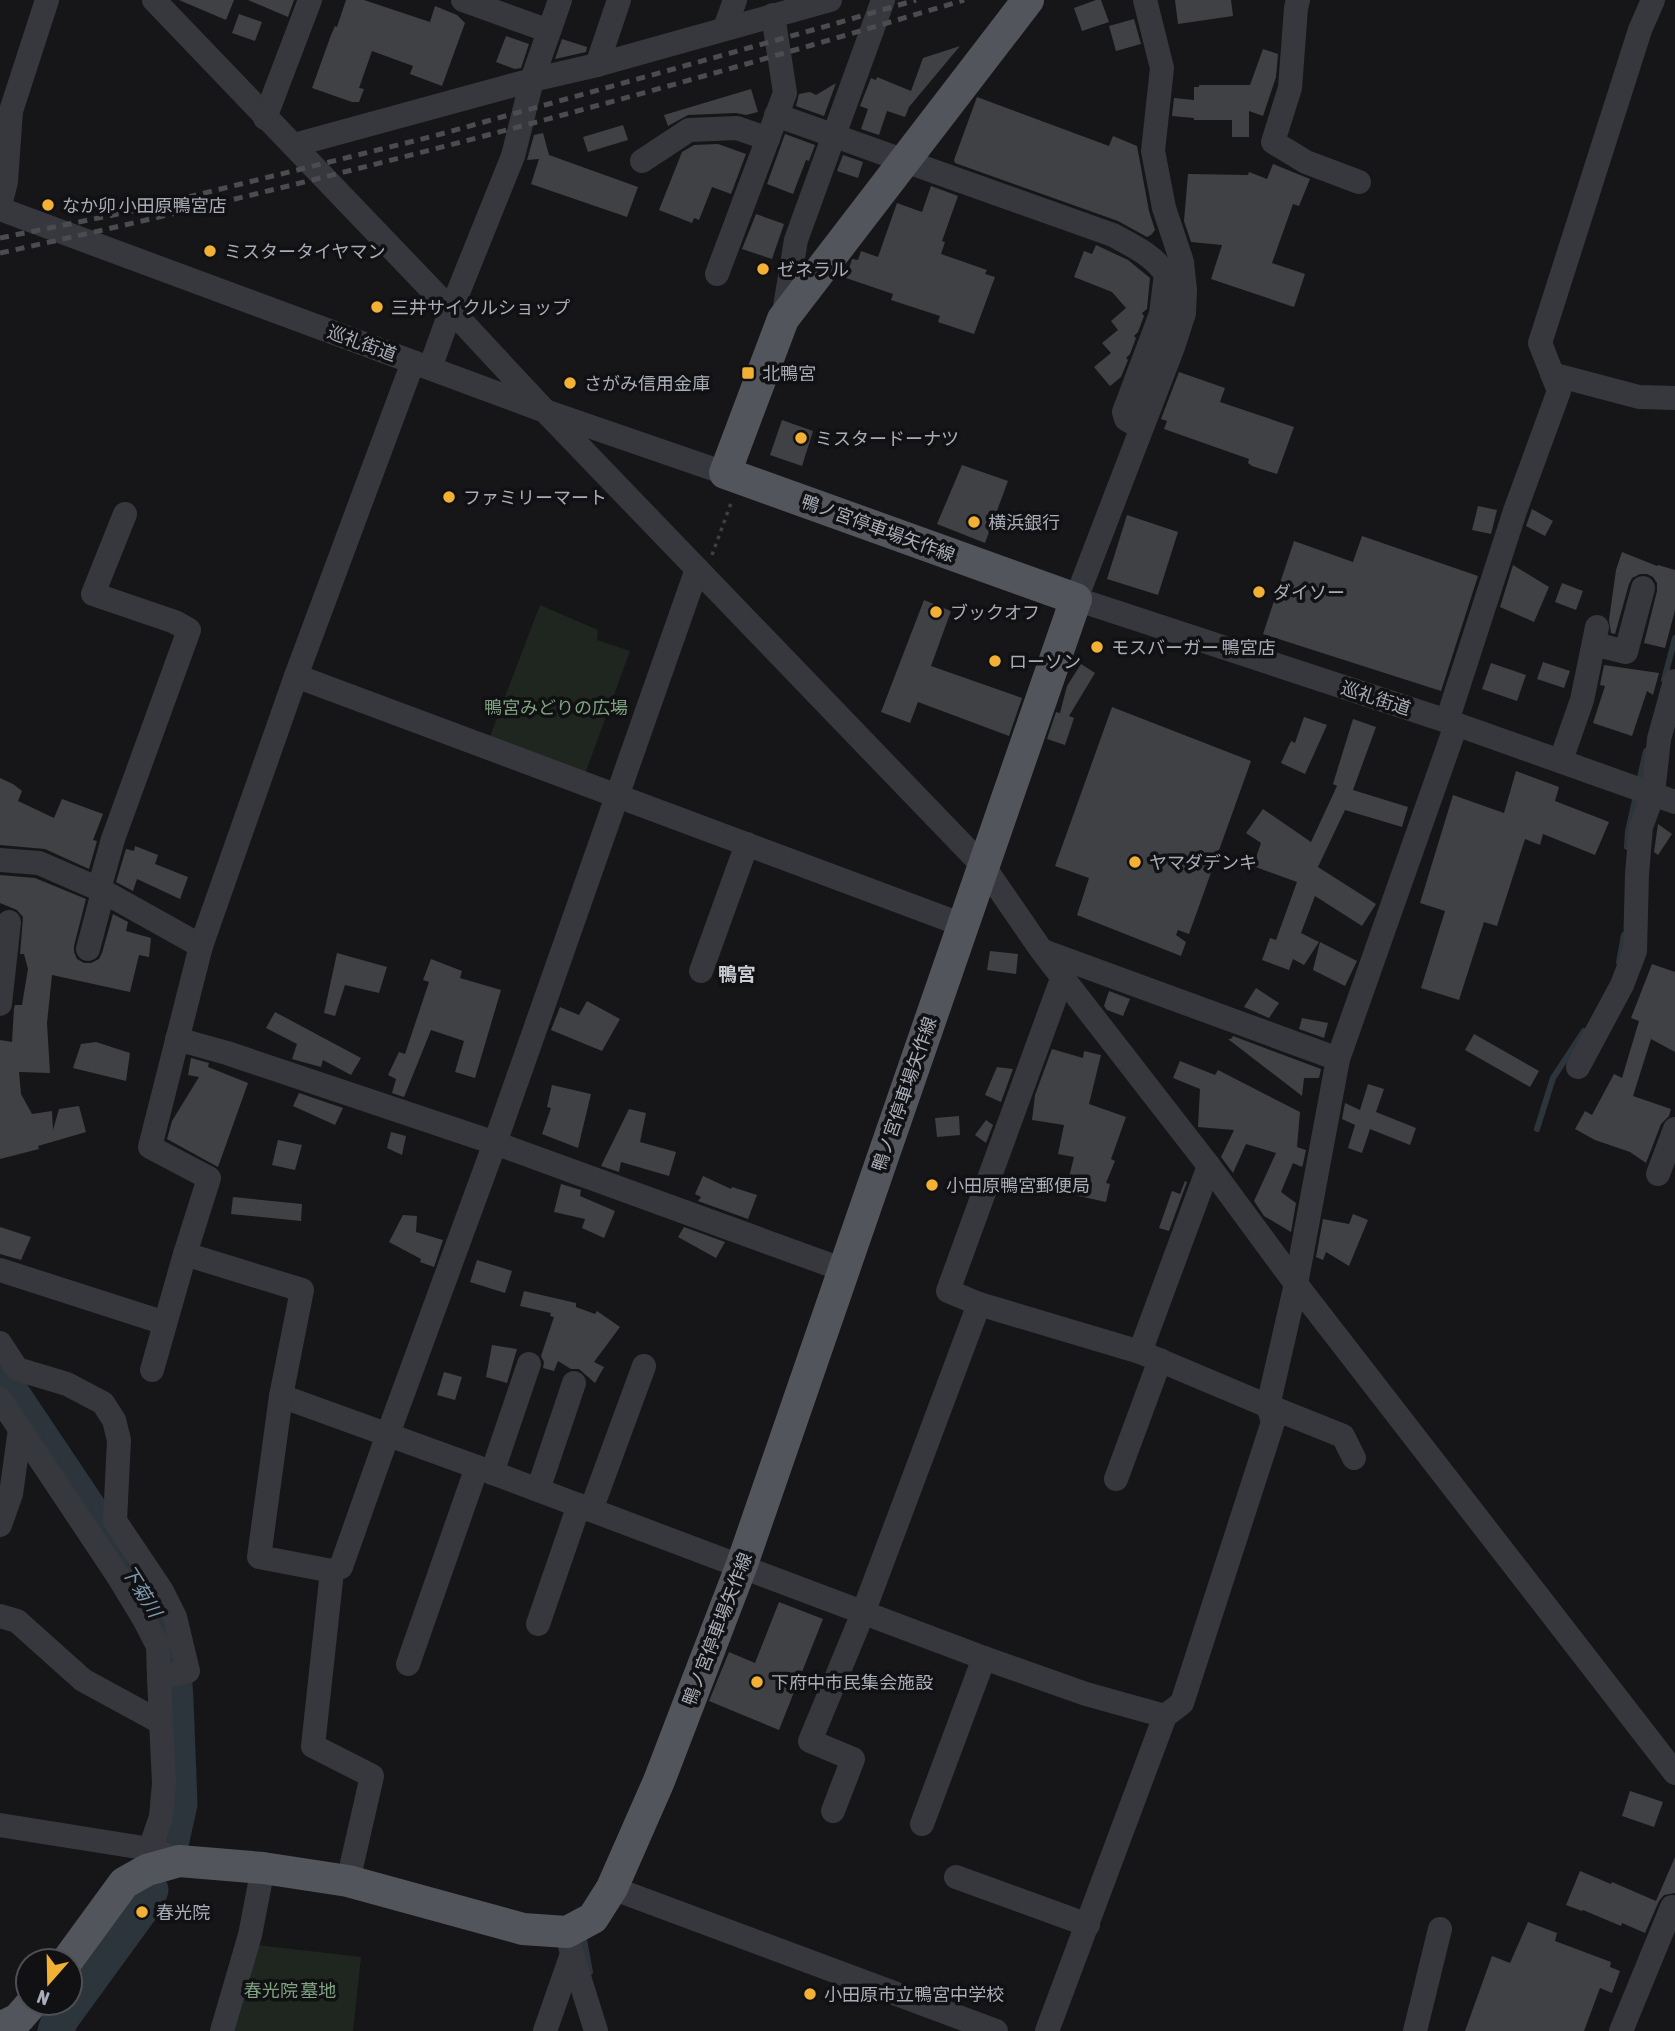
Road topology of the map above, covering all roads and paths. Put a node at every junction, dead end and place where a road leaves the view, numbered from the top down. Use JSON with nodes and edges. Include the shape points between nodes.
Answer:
{"nodes":[{"id":1,"x":47,"y":0,"type":"edge"},
{"id":2,"x":154,"y":0,"type":"edge"},
{"id":3,"x":310,"y":0,"type":"edge"},
{"id":4,"x":463,"y":0,"type":"edge"},
{"id":5,"x":561,"y":0,"type":"edge"},
{"id":6,"x":619,"y":0,"type":"edge"},
{"id":7,"x":735,"y":0,"type":"edge"},
{"id":8,"x":830,"y":0,"type":"edge"},
{"id":9,"x":883,"y":0,"type":"edge"},
{"id":10,"x":1028,"y":0,"type":"edge"},
{"id":11,"x":1145,"y":0,"type":"edge"},
{"id":12,"x":1298,"y":0,"type":"edge"},
{"id":13,"x":1653,"y":0,"type":"edge"},
{"id":14,"x":777,"y":9,"type":"edge"},
{"id":15,"x":725,"y":28,"type":"junction"},
{"id":16,"x":549,"y":31,"type":"junction"},
{"id":17,"x":597,"y":65,"type":"junction"},
{"id":18,"x":532,"y":79,"type":"junction"},
{"id":19,"x":776,"y":115,"type":"junction"},
{"id":20,"x":265,"y":118,"type":"junction"},
{"id":21,"x":834,"y":135,"type":"junction"},
{"id":22,"x":768,"y":139,"type":"junction"},
{"id":23,"x":294,"y":145,"type":"junction"},
{"id":24,"x":642,"y":161,"type":"dead end"},
{"id":25,"x":904,"y":161,"type":"junction"},
{"id":26,"x":1359,"y":182,"type":"dead end"},
{"id":27,"x":0,"y":207,"type":"edge"},
{"id":28,"x":717,"y":274,"type":"dead end"},
{"id":29,"x":451,"y":310,"type":"junction"},
{"id":30,"x":783,"y":319,"type":"junction"},
{"id":31,"x":422,"y":365,"type":"junction"},
{"id":32,"x":1552,"y":374,"type":"junction"},
{"id":33,"x":1675,"y":398,"type":"edge"},
{"id":34,"x":545,"y":411,"type":"junction"},
{"id":35,"x":1141,"y":428,"type":"junction"},
{"id":36,"x":732,"y":476,"type":"junction"},
{"id":37,"x":125,"y":514,"type":"dead end"},
{"id":38,"x":701,"y":573,"type":"junction"},
{"id":39,"x":1643,"y":588,"type":"dead end"},
{"id":40,"x":1076,"y":598,"type":"junction"},
{"id":41,"x":296,"y":676,"type":"junction"},
{"id":42,"x":1675,"y":681,"type":"edge"},
{"id":43,"x":1451,"y":723,"type":"junction"},
{"id":44,"x":1561,"y":760,"type":"junction"},
{"id":45,"x":619,"y":796,"type":"junction"},
{"id":46,"x":1664,"y":798,"type":"edge"},
{"id":47,"x":747,"y":844,"type":"junction"},
{"id":48,"x":0,"y":860,"type":"edge"},
{"id":49,"x":984,"y":867,"type":"junction"},
{"id":50,"x":101,"y":890,"type":"junction"},
{"id":51,"x":9,"y":922,"type":"dead end"},
{"id":52,"x":963,"y":925,"type":"junction"},
{"id":53,"x":201,"y":946,"type":"junction"},
{"id":54,"x":88,"y":949,"type":"dead end"},
{"id":55,"x":1042,"y":951,"type":"junction"},
{"id":56,"x":701,"y":971,"type":"dead end"},
{"id":57,"x":1063,"y":976,"type":"junction"},
{"id":58,"x":0,"y":1004,"type":"edge"},
{"id":59,"x":177,"y":1039,"type":"junction"},
{"id":60,"x":1338,"y":1059,"type":"junction"},
{"id":61,"x":1578,"y":1067,"type":"dead end"},
{"id":62,"x":1675,"y":1129,"type":"edge"},
{"id":63,"x":495,"y":1143,"type":"junction"},
{"id":64,"x":1209,"y":1166,"type":"junction"},
{"id":65,"x":1658,"y":1174,"type":"dead end"},
{"id":66,"x":185,"y":1254,"type":"junction"},
{"id":67,"x":0,"y":1270,"type":"edge"},
{"id":68,"x":844,"y":1270,"type":"junction"},
{"id":69,"x":1296,"y":1283,"type":"junction"},
{"id":70,"x":979,"y":1304,"type":"junction"},
{"id":71,"x":165,"y":1323,"type":"junction"},
{"id":72,"x":0,"y":1343,"type":"edge"},
{"id":73,"x":1150,"y":1356,"type":"junction"},
{"id":74,"x":529,"y":1364,"type":"dead end"},
{"id":75,"x":644,"y":1366,"type":"dead end"},
{"id":76,"x":152,"y":1370,"type":"dead end"},
{"id":77,"x":574,"y":1384,"type":"dead end"},
{"id":78,"x":281,"y":1396,"type":"junction"},
{"id":79,"x":0,"y":1399,"type":"edge"},
{"id":80,"x":1268,"y":1406,"type":"junction"},
{"id":81,"x":20,"y":1429,"type":"junction"},
{"id":82,"x":388,"y":1434,"type":"junction"},
{"id":83,"x":1354,"y":1458,"type":"dead end"},
{"id":84,"x":484,"y":1470,"type":"junction"},
{"id":85,"x":1116,"y":1479,"type":"dead end"},
{"id":86,"x":538,"y":1490,"type":"junction"},
{"id":87,"x":585,"y":1508,"type":"junction"},
{"id":88,"x":0,"y":1525,"type":"edge"},
{"id":89,"x":741,"y":1567,"type":"junction"},
{"id":90,"x":332,"y":1571,"type":"junction"},
{"id":91,"x":863,"y":1613,"type":"junction"},
{"id":92,"x":0,"y":1616,"type":"edge"},
{"id":93,"x":538,"y":1624,"type":"dead end"},
{"id":94,"x":984,"y":1658,"type":"junction"},
{"id":95,"x":408,"y":1664,"type":"dead end"},
{"id":96,"x":159,"y":1678,"type":"junction"},
{"id":97,"x":1165,"y":1716,"type":"junction"},
{"id":98,"x":160,"y":1722,"type":"junction"},
{"id":99,"x":1675,"y":1773,"type":"edge"},
{"id":100,"x":833,"y":1811,"type":"dead end"},
{"id":101,"x":922,"y":1824,"type":"dead end"},
{"id":102,"x":0,"y":1825,"type":"edge"},
{"id":103,"x":150,"y":1849,"type":"junction"},
{"id":104,"x":179,"y":1861,"type":"junction"},
{"id":105,"x":263,"y":1868,"type":"junction"},
{"id":106,"x":956,"y":1877,"type":"dead end"},
{"id":107,"x":348,"y":1881,"type":"junction"},
{"id":108,"x":612,"y":1888,"type":"junction"},
{"id":109,"x":1672,"y":1907,"type":"dead end"},
{"id":110,"x":1088,"y":1925,"type":"junction"},
{"id":111,"x":1440,"y":1929,"type":"dead end"},
{"id":112,"x":569,"y":1943,"type":"junction"},
{"id":113,"x":77,"y":1947,"type":"edge"},
{"id":114,"x":20,"y":2017,"type":"edge"},
{"id":115,"x":0,"y":2028,"type":"edge"},
{"id":116,"x":222,"y":2031,"type":"edge"},
{"id":117,"x":545,"y":2031,"type":"edge"},
{"id":118,"x":596,"y":2031,"type":"edge"},
{"id":119,"x":996,"y":2031,"type":"edge"},
{"id":120,"x":1047,"y":2031,"type":"edge"},
{"id":121,"x":1415,"y":2031,"type":"edge"},
{"id":122,"x":1621,"y":2031,"type":"edge"}],
"edges":[{"from":1,"to":27,"type":"street","via":[[10,111]]},
{"from":2,"to":20,"type":"street"},
{"from":3,"to":20,"type":"street"},
{"from":4,"to":16,"type":"street"},
{"from":5,"to":16,"type":"street"},
{"from":6,"to":17,"type":"street"},
{"from":7,"to":15,"type":"street"},
{"from":8,"to":14,"type":"street"},
{"from":9,"to":21,"type":"street"},
{"from":10,"to":25,"type":"main road"},
{"from":11,"to":35,"type":"street","via":[[1161,68],[1153,151],[1185,290],[1184,313]]},
{"from":12,"to":26,"type":"street","via":[[1290,88],[1273,142],[1306,162]]},
{"from":13,"to":32,"type":"street","via":[[1540,343]]},
{"from":14,"to":15,"type":"street"},
{"from":14,"to":19,"type":"street","via":[[785,93]]},
{"from":15,"to":17,"type":"street"},
{"from":16,"to":18,"type":"street"},
{"from":17,"to":18,"type":"street"},
{"from":18,"to":23,"type":"street"},
{"from":18,"to":29,"type":"street","via":[[513,156]]},
{"from":19,"to":21,"type":"street"},
{"from":19,"to":22,"type":"street"},
{"from":20,"to":23,"type":"street"},
{"from":21,"to":25,"type":"street"},
{"from":21,"to":30,"type":"street","via":[[796,240]]},
{"from":22,"to":24,"type":"street","via":[[737,128],[689,130]]},
{"from":22,"to":28,"type":"street"},
{"from":23,"to":29,"type":"street"},
{"from":25,"to":30,"type":"main road"},
{"from":25,"to":35,"type":"street","via":[[1113,235],[1160,265],[1166,274],[1161,314],[1124,412],[1126,419]]},
{"from":27,"to":31,"type":"street","name":"巡礼街道"},
{"from":29,"to":31,"type":"street"},
{"from":29,"to":34,"type":"street"},
{"from":30,"to":36,"type":"main road"},
{"from":31,"to":34,"type":"street","name":"巡礼街道"},
{"from":31,"to":41,"type":"street"},
{"from":32,"to":33,"type":"street","via":[[1639,397]]},
{"from":32,"to":43,"type":"street","via":[[1559,391],[1515,511]]},
{"from":34,"to":36,"type":"street","name":"巡礼街道"},
{"from":34,"to":38,"type":"street"},
{"from":35,"to":40,"type":"street"},
{"from":36,"to":38,"type":"path"},
{"from":36,"to":40,"type":"main road","name":"鴨ノ宮停車場矢作線"},
{"from":37,"to":50,"type":"street","via":[[93,594],[189,630],[113,839]]},
{"from":38,"to":45,"type":"street"},
{"from":38,"to":49,"type":"street"},
{"from":39,"to":44,"type":"street","via":[[1626,652],[1596,635],[1582,700]]},
{"from":40,"to":43,"type":"street","name":"巡礼街道"},
{"from":40,"to":49,"type":"main road","name":"鴨ノ宮停車場矢作線"},
{"from":41,"to":45,"type":"street"},
{"from":41,"to":53,"type":"street"},
{"from":42,"to":46,"type":"street","via":[[1659,739]]},
{"from":43,"to":44,"type":"street","name":"巡礼街道"},
{"from":43,"to":60,"type":"street"},
{"from":44,"to":46,"type":"street","name":"巡礼街道"},
{"from":45,"to":47,"type":"street"},
{"from":45,"to":63,"type":"street"},
{"from":46,"to":61,"type":"street","via":[[1641,827],[1635,951]]},
{"from":47,"to":52,"type":"street"},
{"from":47,"to":56,"type":"street"},
{"from":48,"to":50,"type":"street","via":[[39,863]]},
{"from":49,"to":52,"type":"main road","name":"鴨ノ宮停車場矢作線"},
{"from":49,"to":55,"type":"street"},
{"from":50,"to":53,"type":"street"},
{"from":50,"to":54,"type":"street"},
{"from":51,"to":58,"type":"street"},
{"from":52,"to":68,"type":"main road","name":"鴨ノ宮停車場矢作線"},
{"from":53,"to":59,"type":"street"},
{"from":55,"to":57,"type":"street"},
{"from":55,"to":60,"type":"street"},
{"from":57,"to":64,"type":"street"},
{"from":57,"to":70,"type":"street","via":[[948,1291]]},
{"from":59,"to":63,"type":"street"},
{"from":59,"to":66,"type":"street","via":[[150,1147],[209,1178]]},
{"from":60,"to":69,"type":"street"},
{"from":62,"to":65,"type":"street"},
{"from":63,"to":68,"type":"street"},
{"from":63,"to":82,"type":"street"},
{"from":64,"to":69,"type":"street"},
{"from":64,"to":73,"type":"street"},
{"from":66,"to":71,"type":"street"},
{"from":66,"to":78,"type":"street","via":[[302,1290]]},
{"from":67,"to":71,"type":"street"},
{"from":68,"to":89,"type":"main road","name":"鴨ノ宮停車場矢作線"},
{"from":69,"to":80,"type":"street"},
{"from":69,"to":99,"type":"street"},
{"from":70,"to":73,"type":"street"},
{"from":70,"to":91,"type":"street"},
{"from":71,"to":76,"type":"street"},
{"from":72,"to":96,"type":"street","via":[[17,1369],[67,1384],[103,1403],[114,1420],[119,1440],[115,1521],[175,1616],[188,1671]]},
{"from":73,"to":80,"type":"street"},
{"from":73,"to":85,"type":"street"},
{"from":74,"to":84,"type":"street"},
{"from":75,"to":87,"type":"street"},
{"from":77,"to":86,"type":"street"},
{"from":78,"to":82,"type":"street"},
{"from":78,"to":90,"type":"street","via":[[259,1557]]},
{"from":79,"to":81,"type":"street"},
{"from":80,"to":83,"type":"street","via":[[1343,1436]]},
{"from":80,"to":97,"type":"street","via":[[1273,1422],[1182,1703]]},
{"from":81,"to":88,"type":"street","via":[[11,1494]]},
{"from":81,"to":96,"type":"street","via":[[144,1619],[158,1646]]},
{"from":82,"to":84,"type":"street"},
{"from":82,"to":90,"type":"street","via":[[341,1567]]},
{"from":84,"to":86,"type":"street"},
{"from":84,"to":95,"type":"street"},
{"from":86,"to":87,"type":"street"},
{"from":87,"to":89,"type":"street"},
{"from":87,"to":93,"type":"street"},
{"from":89,"to":91,"type":"street"},
{"from":89,"to":108,"type":"main road","name":"鴨ノ宮停車場矢作線","via":[[659,1782]]},
{"from":90,"to":107,"type":"street","via":[[313,1746],[372,1776]]},
{"from":91,"to":94,"type":"street"},
{"from":91,"to":100,"type":"street","via":[[810,1741],[853,1759]]},
{"from":92,"to":98,"type":"street","via":[[17,1622],[83,1679]]},
{"from":94,"to":97,"type":"street","via":[[1086,1695]]},
{"from":94,"to":101,"type":"street"},
{"from":96,"to":98,"type":"street"},
{"from":97,"to":110,"type":"street"},
{"from":98,"to":103,"type":"street","via":[[164,1783],[161,1817]]},
{"from":102,"to":103,"type":"street"},
{"from":103,"to":104,"type":"street"},
{"from":104,"to":105,"type":"main road"},
{"from":104,"to":113,"type":"main road","via":[[147,1870],[124,1883]]},
{"from":105,"to":107,"type":"main road"},
{"from":105,"to":116,"type":"street","via":[[250,1935]]},
{"from":106,"to":110,"type":"street"},
{"from":107,"to":112,"type":"main road"},
{"from":108,"to":112,"type":"main road","name":"鴨ノ宮停車場矢作線","via":[[593,1918]]},
{"from":108,"to":119,"type":"street"},
{"from":109,"to":122,"type":"street"},
{"from":110,"to":120,"type":"street"},
{"from":111,"to":121,"type":"street"},
{"from":112,"to":117,"type":"street"},
{"from":112,"to":118,"type":"street"},
{"from":114,"to":115,"type":"main road"}]}
